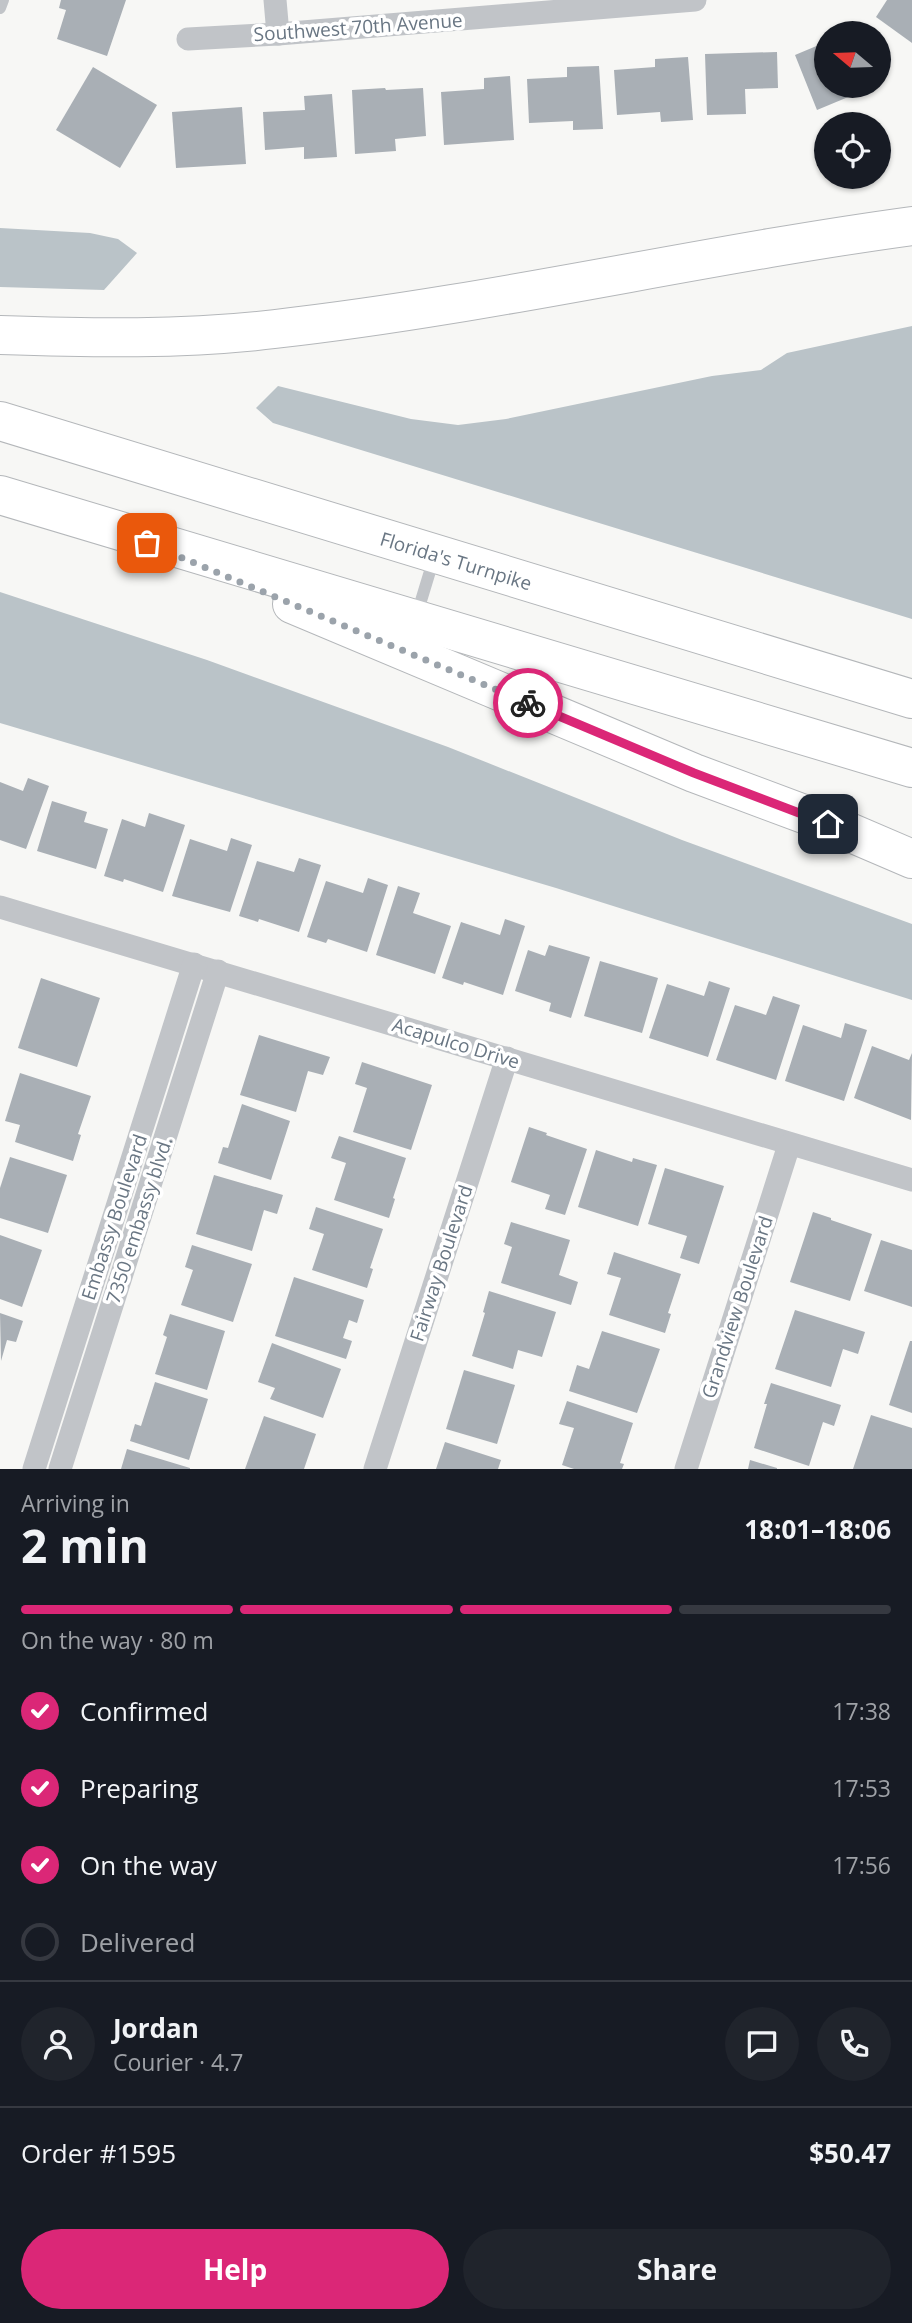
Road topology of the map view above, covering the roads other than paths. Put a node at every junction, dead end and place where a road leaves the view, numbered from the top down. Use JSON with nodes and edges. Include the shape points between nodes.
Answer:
{"nodes":[{"id":1,"x":3,"y":0,"type":"edge"},
{"id":2,"x":275,"y":0,"type":"edge"},
{"id":3,"x":695,"y":0,"type":"edge"},
{"id":4,"x":0,"y":8,"type":"edge"},
{"id":5,"x":278,"y":34,"type":"junction"},
{"id":6,"x":188,"y":39,"type":"dead end"},
{"id":7,"x":912,"y":226,"type":"edge"},
{"id":8,"x":0,"y":335,"type":"edge"},
{"id":9,"x":0,"y":421,"type":"edge"},
{"id":10,"x":0,"y":495,"type":"edge"},
{"id":11,"x":122,"y":532,"type":"junction"},
{"id":12,"x":435,"y":554,"type":"junction"},
{"id":13,"x":416,"y":618,"type":"junction"},
{"id":14,"x":912,"y":699,"type":"edge"},
{"id":15,"x":912,"y":768,"type":"edge"},
{"id":16,"x":912,"y":859,"type":"edge"},
{"id":17,"x":0,"y":907,"type":"edge"},
{"id":18,"x":194,"y":964,"type":"junction"},
{"id":19,"x":218,"y":971,"type":"junction"},
{"id":20,"x":507,"y":1058,"type":"junction"},
{"id":21,"x":789,"y":1145,"type":"junction"},
{"id":22,"x":912,"y":1180,"type":"edge"},
{"id":23,"x":34,"y":1469,"type":"edge"},
{"id":24,"x":60,"y":1469,"type":"edge"},
{"id":25,"x":376,"y":1469,"type":"edge"},
{"id":26,"x":686,"y":1469,"type":"edge"}],
"edges":[{"from":1,"to":4,"type":"lane"},
{"from":2,"to":5,"type":"street"},
{"from":3,"to":5,"type":"street","name":"Southwest 70th Avenue"},
{"from":5,"to":6,"type":"street","name":"Southwest 70th Avenue"},
{"from":7,"to":8,"type":"highway","via":[[274,330],[84,338]]},
{"from":9,"to":12,"type":"highway","name":"Florida's Turnpike"},
{"from":10,"to":11,"type":"highway"},
{"from":11,"to":13,"type":"highway"},
{"from":11,"to":16,"type":"highway","via":[[694,773]]},
{"from":12,"to":13,"type":"lane"},
{"from":12,"to":14,"type":"highway","name":"Florida's Turnpike"},
{"from":13,"to":15,"type":"highway"},
{"from":17,"to":18,"type":"street","name":"Acapulco Drive"},
{"from":18,"to":19,"type":"street","name":"Acapulco Drive"},
{"from":18,"to":23,"type":"street","name":"Embassy Boulevard"},
{"from":19,"to":20,"type":"street","name":"Acapulco Drive"},
{"from":19,"to":24,"type":"street","name":"7350 embassy blvd."},
{"from":20,"to":21,"type":"street","name":"Acapulco Drive"},
{"from":20,"to":25,"type":"street","name":"Fairway Boulevard"},
{"from":21,"to":22,"type":"street","name":"Acapulco Drive"},
{"from":21,"to":26,"type":"street","name":"Grandview Boulevard"}]}
